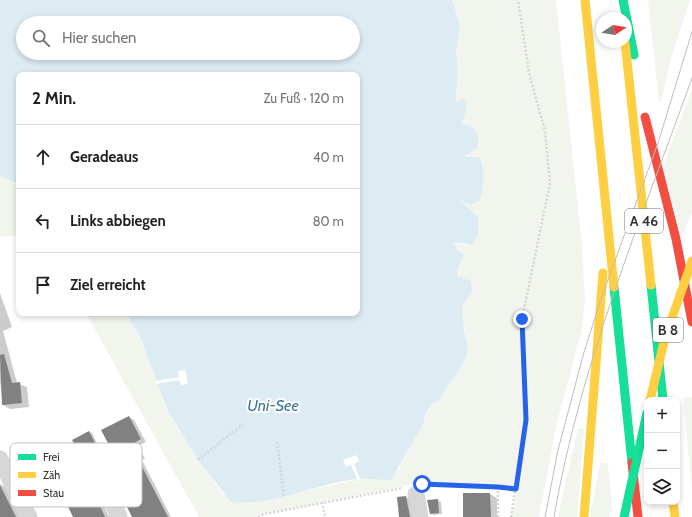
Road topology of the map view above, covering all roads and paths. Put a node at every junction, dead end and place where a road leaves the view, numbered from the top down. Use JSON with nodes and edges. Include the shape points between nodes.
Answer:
{"nodes":[{"id":1,"x":518,"y":0,"type":"edge"},
{"id":2,"x":585,"y":0,"type":"edge"},
{"id":3,"x":622,"y":0,"type":"edge"},
{"id":4,"x":623,"y":12,"type":"edge"},
{"id":5,"x":626,"y":48,"type":"edge"},
{"id":6,"x":639,"y":80,"type":"dead end"},
{"id":7,"x":644,"y":109,"type":"dead end"},
{"id":8,"x":608,"y":226,"type":"junction"},
{"id":9,"x":692,"y":262,"type":"edge"},
{"id":10,"x":692,"y":322,"type":"edge"},
{"id":11,"x":651,"y":397,"type":"edge"},
{"id":12,"x":663,"y":397,"type":"edge"},
{"id":13,"x":243,"y":424,"type":"dead end"},
{"id":14,"x":644,"y":427,"type":"edge"},
{"id":15,"x":277,"y":442,"type":"dead end"},
{"id":16,"x":198,"y":460,"type":"dead end"},
{"id":17,"x":1,"y":464,"type":"edge"},
{"id":18,"x":10,"y":481,"type":"edge"},
{"id":19,"x":498,"y":487,"type":"junction"},
{"id":20,"x":415,"y":488,"type":"junction"},
{"id":21,"x":516,"y":489,"type":"junction"},
{"id":22,"x":284,"y":496,"type":"dead end"},
{"id":23,"x":322,"y":502,"type":"junction"},
{"id":24,"x":673,"y":505,"type":"edge"},
{"id":25,"x":24,"y":507,"type":"edge"},
{"id":26,"x":114,"y":507,"type":"edge"},
{"id":27,"x":29,"y":517,"type":"edge"},
{"id":28,"x":117,"y":517,"type":"edge"},
{"id":29,"x":258,"y":517,"type":"edge"},
{"id":30,"x":325,"y":517,"type":"edge"},
{"id":31,"x":420,"y":517,"type":"edge"},
{"id":32,"x":498,"y":517,"type":"edge"},
{"id":33,"x":511,"y":517,"type":"edge"},
{"id":34,"x":584,"y":517,"type":"edge"},
{"id":35,"x":624,"y":517,"type":"edge"},
{"id":36,"x":638,"y":517,"type":"edge"},
{"id":37,"x":675,"y":517,"type":"edge"}],
"edges":[{"from":1,"to":21,"type":"path","via":[[529,73],[545,130],[550,183],[522,319],[526,420]]},
{"from":2,"to":8,"type":"main road","number":"A 46"},
{"from":3,"to":4,"type":"main road"},
{"from":3,"to":6,"type":"main road"},
{"from":5,"to":12,"type":"main road","number":"A 46"},
{"from":7,"to":10,"type":"main road","via":[[676,239]]},
{"from":8,"to":34,"type":"main road"},
{"from":8,"to":36,"type":"main road","number":"A 46"},
{"from":9,"to":11,"type":"main road","number":"B 8","bridge":true,"via":[[665,338]]},
{"from":13,"to":16,"type":"path"},
{"from":14,"to":35,"type":"main road","bridge":true},
{"from":15,"to":22,"type":"path"},
{"from":17,"to":18,"type":"street"},
{"from":19,"to":20,"type":"path"},
{"from":19,"to":21,"type":"path"},
{"from":19,"to":32,"type":"path"},
{"from":20,"to":23,"type":"path"},
{"from":20,"to":31,"type":"street"},
{"from":21,"to":33,"type":"path"},
{"from":23,"to":29,"type":"path"},
{"from":23,"to":30,"type":"path"},
{"from":24,"to":37,"type":"main road"},
{"from":25,"to":27,"type":"street"},
{"from":26,"to":28,"type":"street","via":[[119,516]]}]}
